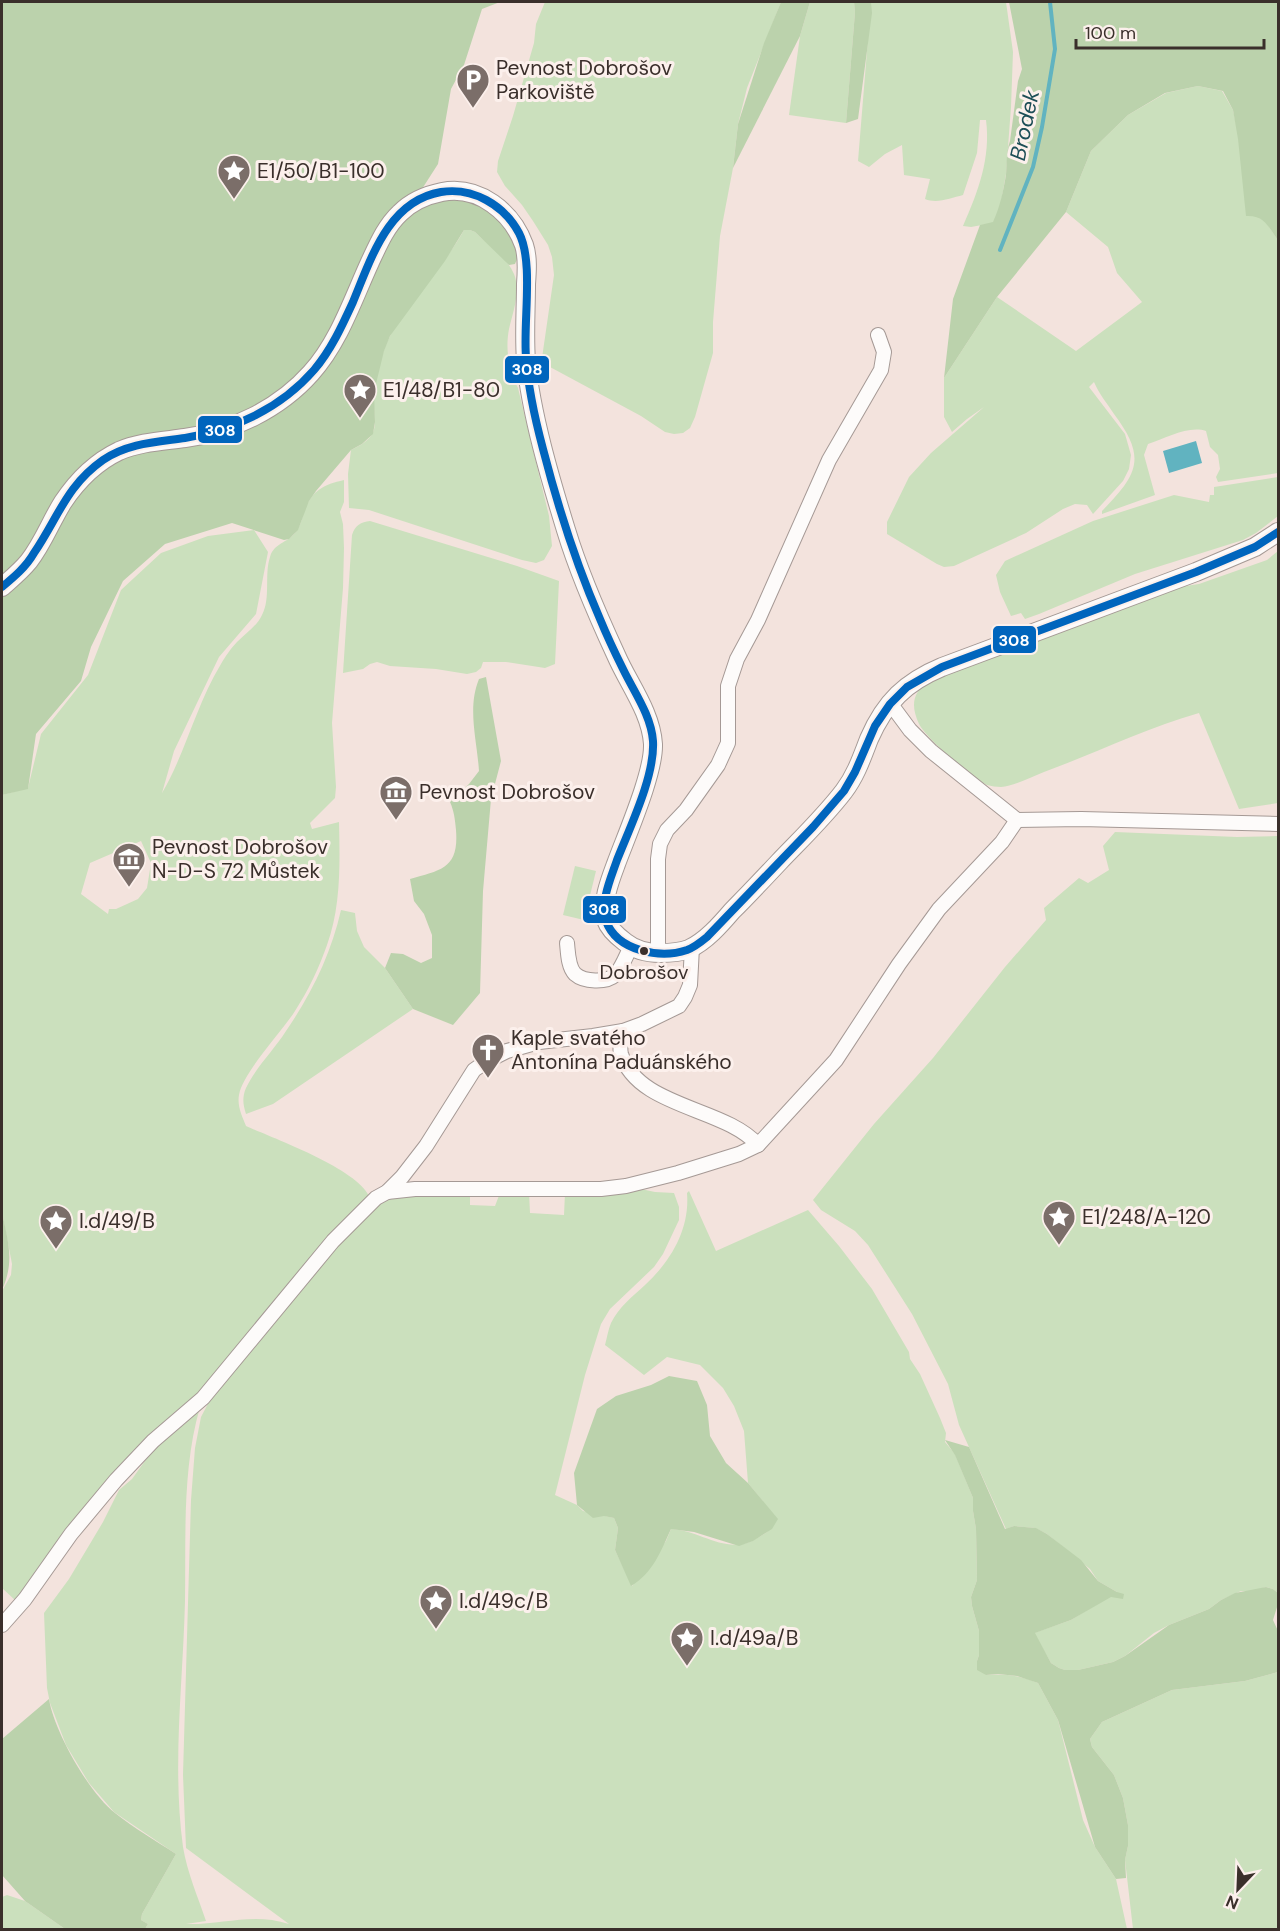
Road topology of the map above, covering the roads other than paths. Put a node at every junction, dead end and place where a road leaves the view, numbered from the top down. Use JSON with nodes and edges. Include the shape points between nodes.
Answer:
{"nodes":[{"id":1,"x":878,"y":335,"type":"dead end"},
{"id":2,"x":1278,"y":532,"type":"edge"},
{"id":3,"x":2,"y":588,"type":"edge"},
{"id":4,"x":890,"y":703,"type":"junction"},
{"id":5,"x":1017,"y":820,"type":"junction"},
{"id":6,"x":1278,"y":825,"type":"edge"},
{"id":7,"x":567,"y":942,"type":"dead end"},
{"id":8,"x":631,"y":946,"type":"junction"},
{"id":9,"x":692,"y":947,"type":"junction"},
{"id":10,"x":658,"y":953,"type":"junction"},
{"id":11,"x":623,"y":1030,"type":"junction"},
{"id":12,"x":594,"y":1036,"type":"junction"},
{"id":13,"x":620,"y":1052,"type":"junction"},
{"id":14,"x":758,"y":1145,"type":"junction"},
{"id":15,"x":387,"y":1192,"type":"junction"},
{"id":16,"x":2,"y":1625,"type":"edge"}],
"edges":[{"from":1,"to":10,"type":"street","via":[[884,352],[881,370],[829,460],[737,659],[728,686],[728,743],[717,765],[660,844]]},
{"from":2,"to":4,"type":"street","via":[[1255,547],[1196,572],[926,674]]},
{"from":3,"to":8,"type":"street","via":[[26,565],[63,503],[90,470],[122,449],[192,438],[236,425],[277,402],[310,375],[325,356],[380,242],[400,212],[438,193],[458,191],[483,198],[510,220],[524,244],[526,364],[550,472],[578,567],[645,714],[653,745],[645,783],[612,874],[606,905],[608,924]]},
{"from":4,"to":5,"type":"street","via":[[931,750]]},
{"from":4,"to":9,"type":"street","via":[[877,721],[853,776],[834,804],[716,929]]},
{"from":5,"to":6,"type":"street"},
{"from":5,"to":14,"type":"street","via":[[1002,842],[939,909],[836,1060]]},
{"from":7,"to":8,"type":"street","via":[[575,974],[595,980],[605,980],[617,973]]},
{"from":8,"to":10,"type":"street"},
{"from":9,"to":10,"type":"street"},
{"from":9,"to":11,"type":"street","via":[[690,985],[679,1006]]},
{"from":11,"to":12,"type":"street"},
{"from":11,"to":13,"type":"street"},
{"from":12,"to":13,"type":"street"},
{"from":12,"to":15,"type":"street","via":[[539,1042],[507,1051],[474,1070],[426,1146]]},
{"from":13,"to":14,"type":"street","via":[[629,1069],[668,1101],[717,1119]]},
{"from":14,"to":15,"type":"street","via":[[678,1173],[626,1186]]},
{"from":15,"to":16,"type":"street","via":[[333,1241],[203,1398],[149,1445],[96,1503],[26,1599]]}]}
